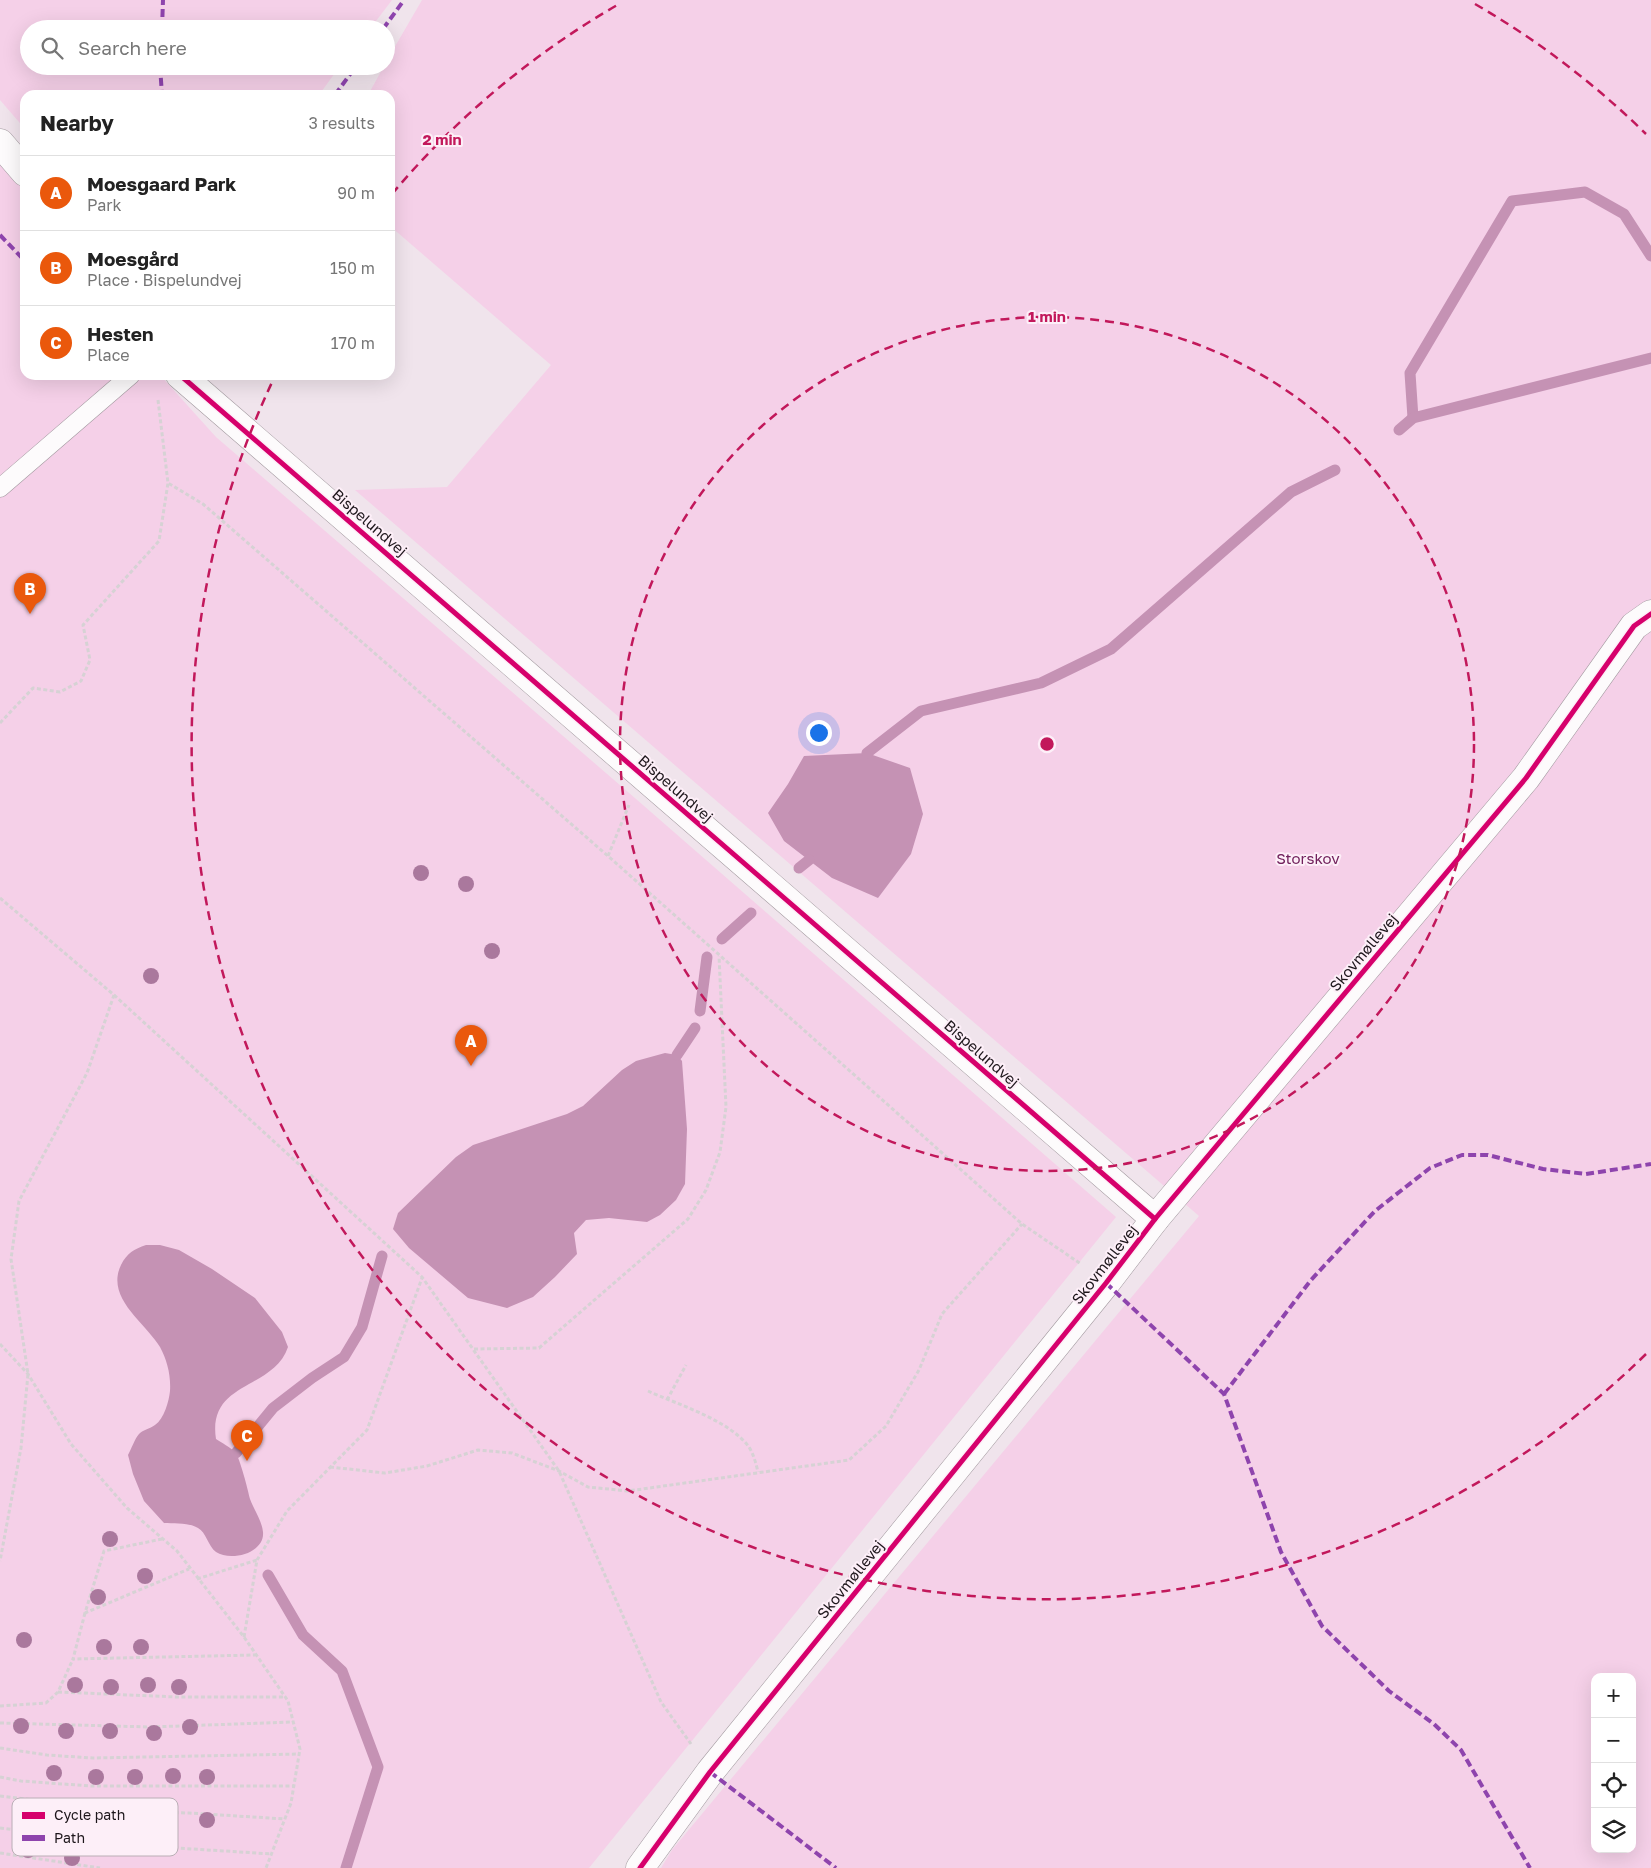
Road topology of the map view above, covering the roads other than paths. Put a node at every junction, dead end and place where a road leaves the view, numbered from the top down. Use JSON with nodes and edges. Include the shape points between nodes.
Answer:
{"nodes":[{"id":1,"x":0,"y":143,"type":"edge"},
{"id":2,"x":20,"y":166,"type":"edge"},
{"id":3,"x":126,"y":380,"type":"edge"},
{"id":4,"x":186,"y":380,"type":"edge"},
{"id":5,"x":0,"y":488,"type":"edge"},
{"id":6,"x":1651,"y":614,"type":"edge"},
{"id":7,"x":1155,"y":1219,"type":"junction"},
{"id":8,"x":640,"y":1868,"type":"edge"}],
"edges":[{"from":1,"to":2,"type":"street"},
{"from":3,"to":5,"type":"lane"},
{"from":4,"to":7,"type":"street","name":"Bispelundvej"},
{"from":6,"to":7,"type":"street","name":"Skovmøllevej","via":[[1634,626],[1526,778]]},
{"from":7,"to":8,"type":"street","name":"Skovmøllevej","via":[[710,1772]]}]}
